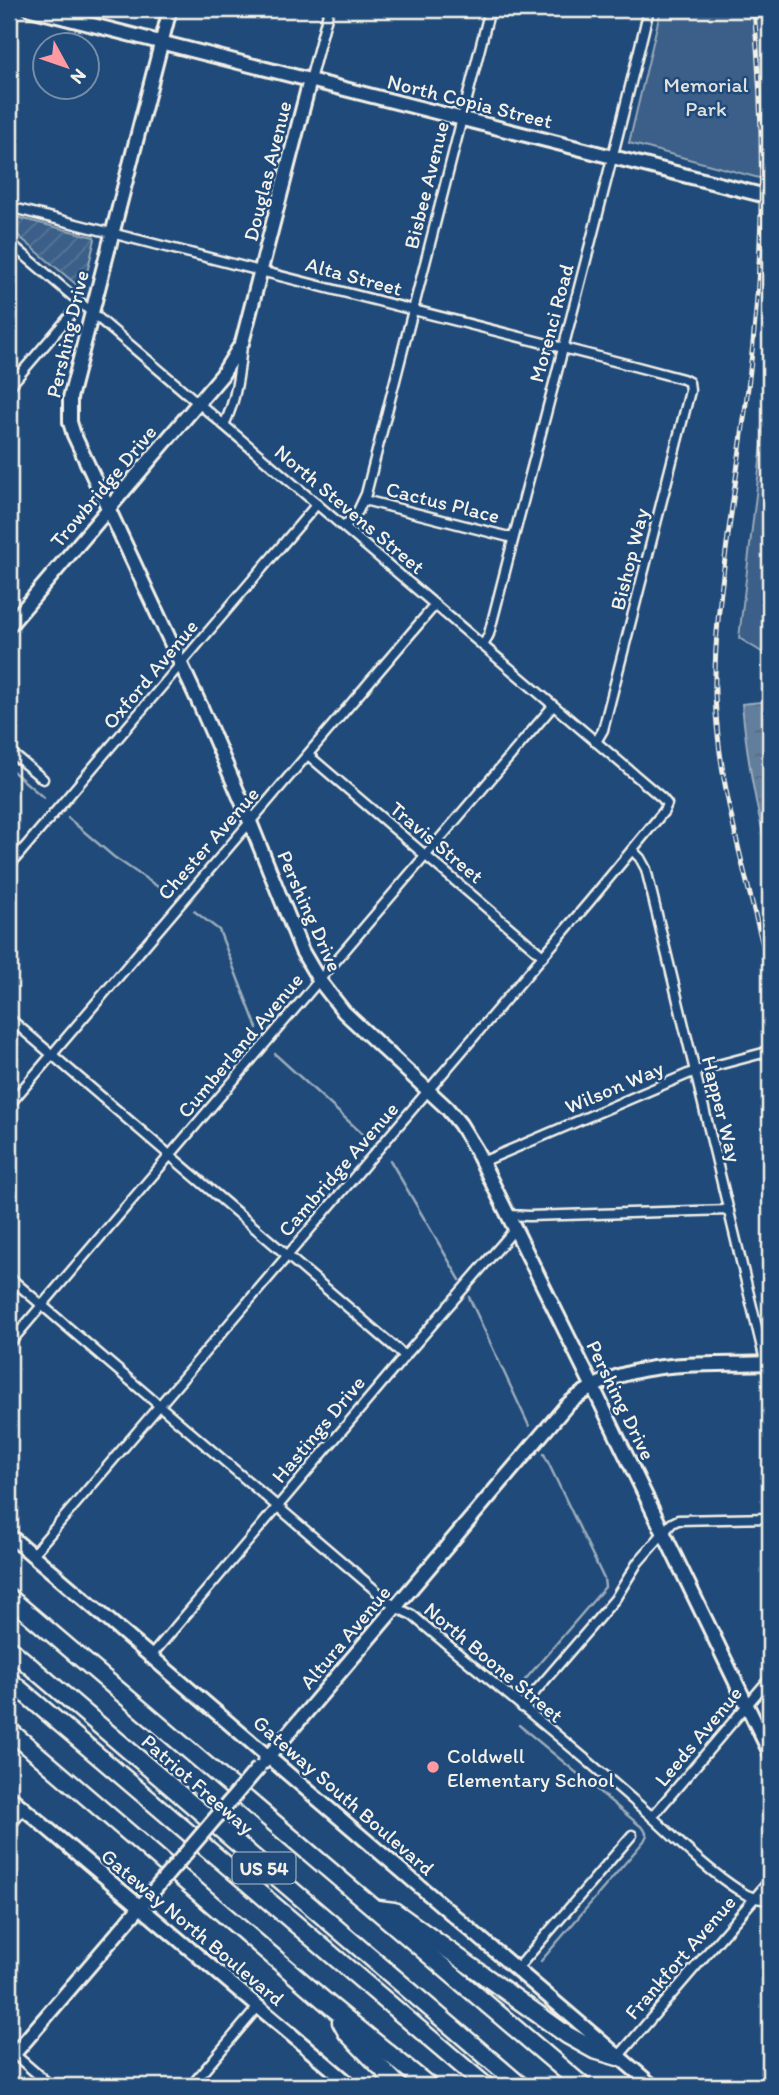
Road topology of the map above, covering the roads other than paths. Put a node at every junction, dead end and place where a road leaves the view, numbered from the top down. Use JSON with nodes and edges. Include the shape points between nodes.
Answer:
{"nodes":[{"id":1,"x":30,"y":9,"type":"edge"},
{"id":2,"x":170,"y":9,"type":"edge"},
{"id":3,"x":329,"y":9,"type":"edge"},
{"id":4,"x":490,"y":9,"type":"edge"},
{"id":5,"x":649,"y":9,"type":"edge"},
{"id":6,"x":161,"y":42,"type":"junction"},
{"id":7,"x":310,"y":80,"type":"junction"},
{"id":8,"x":461,"y":119,"type":"junction"},
{"id":9,"x":613,"y":158,"type":"junction"},
{"id":10,"x":770,"y":197,"type":"edge"},
{"id":11,"x":9,"y":207,"type":"edge"},
{"id":12,"x":112,"y":233,"type":"junction"},
{"id":13,"x":9,"y":242,"type":"edge"},
{"id":14,"x":261,"y":270,"type":"junction"},
{"id":15,"x":81,"y":303,"type":"junction"},
{"id":16,"x":412,"y":309,"type":"junction"},
{"id":17,"x":92,"y":312,"type":"junction"},
{"id":18,"x":242,"y":343,"type":"junction"},
{"id":19,"x":562,"y":348,"type":"junction"},
{"id":20,"x":689,"y":382,"type":"joint"},
{"id":21,"x":9,"y":387,"type":"edge"},
{"id":22,"x":198,"y":403,"type":"junction"},
{"id":23,"x":224,"y":425,"type":"junction"},
{"id":24,"x":364,"y":500,"type":"junction"},
{"id":25,"x":317,"y":504,"type":"junction"},
{"id":26,"x":109,"y":509,"type":"junction"},
{"id":27,"x":344,"y":527,"type":"junction"},
{"id":28,"x":513,"y":538,"type":"junction"},
{"id":29,"x":435,"y":605,"type":"junction"},
{"id":30,"x":9,"y":626,"type":"edge"},
{"id":31,"x":483,"y":646,"type":"junction"},
{"id":32,"x":181,"y":664,"type":"junction"},
{"id":33,"x":553,"y":706,"type":"junction"},
{"id":34,"x":596,"y":742,"type":"junction"},
{"id":35,"x":9,"y":751,"type":"edge"},
{"id":36,"x":307,"y":755,"type":"junction"},
{"id":37,"x":43,"y":779,"type":"dead end"},
{"id":38,"x":667,"y":804,"type":"joint"},
{"id":39,"x":250,"y":821,"type":"junction"},
{"id":40,"x":632,"y":850,"type":"junction"},
{"id":41,"x":425,"y":856,"type":"junction"},
{"id":42,"x":9,"y":866,"type":"edge"},
{"id":43,"x":543,"y":956,"type":"junction"},
{"id":44,"x":319,"y":980,"type":"junction"},
{"id":45,"x":9,"y":1018,"type":"edge"},
{"id":46,"x":763,"y":1053,"type":"dead end"},
{"id":47,"x":51,"y":1055,"type":"junction"},
{"id":48,"x":695,"y":1070,"type":"junction"},
{"id":49,"x":428,"y":1090,"type":"junction"},
{"id":50,"x":9,"y":1105,"type":"edge"},
{"id":51,"x":169,"y":1156,"type":"junction"},
{"id":52,"x":482,"y":1162,"type":"junction"},
{"id":53,"x":729,"y":1210,"type":"junction"},
{"id":54,"x":508,"y":1215,"type":"junction"},
{"id":55,"x":515,"y":1229,"type":"junction"},
{"id":56,"x":286,"y":1256,"type":"junction"},
{"id":57,"x":9,"y":1277,"type":"edge"},
{"id":58,"x":41,"y":1305,"type":"junction"},
{"id":59,"x":9,"y":1343,"type":"edge"},
{"id":60,"x":405,"y":1356,"type":"junction"},
{"id":61,"x":768,"y":1363,"type":"edge"},
{"id":62,"x":770,"y":1381,"type":"edge"},
{"id":63,"x":593,"y":1387,"type":"junction"},
{"id":64,"x":159,"y":1406,"type":"junction"},
{"id":65,"x":278,"y":1507,"type":"junction"},
{"id":66,"x":770,"y":1518,"type":"edge"},
{"id":67,"x":663,"y":1532,"type":"junction"},
{"id":68,"x":9,"y":1535,"type":"edge"},
{"id":69,"x":32,"y":1555,"type":"junction"},
{"id":70,"x":9,"y":1597,"type":"edge"},
{"id":71,"x":395,"y":1607,"type":"junction"},
{"id":72,"x":9,"y":1648,"type":"edge"},
{"id":73,"x":151,"y":1656,"type":"junction"},
{"id":74,"x":770,"y":1678,"type":"edge"},
{"id":75,"x":9,"y":1680,"type":"edge"},
{"id":76,"x":767,"y":1689,"type":"edge"},
{"id":77,"x":747,"y":1706,"type":"junction"},
{"id":78,"x":522,"y":1707,"type":"junction"},
{"id":79,"x":9,"y":1730,"type":"edge"},
{"id":80,"x":770,"y":1753,"type":"edge"},
{"id":81,"x":269,"y":1756,"type":"junction"},
{"id":82,"x":9,"y":1796,"type":"edge"},
{"id":83,"x":22,"y":1808,"type":"junction"},
{"id":84,"x":652,"y":1817,"type":"junction"},
{"id":85,"x":9,"y":1823,"type":"edge"},
{"id":86,"x":632,"y":1835,"type":"dead end"},
{"id":87,"x":770,"y":1880,"type":"edge"},
{"id":88,"x":753,"y":1899,"type":"junction"},
{"id":89,"x":770,"y":1900,"type":"edge"},
{"id":90,"x":141,"y":1906,"type":"junction"},
{"id":91,"x":374,"y":1908,"type":"junction"},
{"id":92,"x":516,"y":1970,"type":"junction"},
{"id":93,"x":258,"y":2007,"type":"junction"},
{"id":94,"x":333,"y":2008,"type":"junction"},
{"id":95,"x":11,"y":2052,"type":"edge"},
{"id":96,"x":618,"y":2057,"type":"junction"},
{"id":97,"x":770,"y":2076,"type":"edge"},
{"id":98,"x":51,"y":2086,"type":"edge"},
{"id":99,"x":191,"y":2086,"type":"edge"},
{"id":100,"x":352,"y":2086,"type":"edge"},
{"id":101,"x":399,"y":2086,"type":"edge"},
{"id":102,"x":429,"y":2086,"type":"edge"},
{"id":103,"x":485,"y":2086,"type":"edge"},
{"id":104,"x":521,"y":2086,"type":"edge"},
{"id":105,"x":583,"y":2086,"type":"edge"},
{"id":106,"x":653,"y":2086,"type":"edge"},
{"id":107,"x":762,"y":2086,"type":"edge"}],
"edges":[{"from":1,"to":6,"type":"main road","name":"North Copia Street"},
{"from":2,"to":6,"type":"main road","name":"Pershing Drive"},
{"from":3,"to":7,"type":"street","name":"Douglas Avenue"},
{"from":4,"to":8,"type":"street","name":"Bisbee Avenue"},
{"from":5,"to":9,"type":"street","name":"Morenci Road"},
{"from":6,"to":7,"type":"main road","name":"North Copia Street"},
{"from":6,"to":12,"type":"main road","name":"Pershing Drive"},
{"from":7,"to":8,"type":"main road","name":"North Copia Street"},
{"from":7,"to":14,"type":"main road","name":"Douglas Avenue"},
{"from":8,"to":9,"type":"main road","name":"North Copia Street"},
{"from":8,"to":16,"type":"street","name":"Bisbee Avenue"},
{"from":9,"to":10,"type":"main road","name":"North Copia Street"},
{"from":9,"to":19,"type":"street","name":"Morenci Road"},
{"from":11,"to":12,"type":"street","name":"Alta Street"},
{"from":12,"to":14,"type":"street","name":"Alta Street"},
{"from":12,"to":17,"type":"main road","name":"Pershing Drive"},
{"from":13,"to":15,"type":"street","name":"North Stevens Street"},
{"from":14,"to":16,"type":"street","name":"Alta Street"},
{"from":14,"to":18,"type":"main road","name":"Douglas Avenue"},
{"from":15,"to":17,"type":"street","name":"North Stevens Street"},
{"from":15,"to":21,"type":"street"},
{"from":16,"to":19,"type":"street","name":"Alta Street"},
{"from":16,"to":24,"type":"street","name":"Bisbee Avenue"},
{"from":17,"to":22,"type":"street","name":"North Stevens Street"},
{"from":17,"to":26,"type":"main road","name":"Pershing Drive","via":[[68,410],[74,435]]},
{"from":18,"to":22,"type":"main road","name":"Douglas Avenue"},
{"from":18,"to":23,"type":"street","name":"Douglas Avenue","via":[[239,376]]},
{"from":19,"to":20,"type":"street","name":"Alta Street"},
{"from":19,"to":28,"type":"street","name":"Morenci Road"},
{"from":20,"to":34,"type":"street","name":"Bishop Way","via":[[603,730]]},
{"from":22,"to":23,"type":"street","name":"North Stevens Street"},
{"from":22,"to":26,"type":"main road","name":"Trowbridge Drive"},
{"from":23,"to":25,"type":"street","name":"North Stevens Street"},
{"from":24,"to":27,"type":"street","name":"Bisbee Avenue"},
{"from":24,"to":28,"type":"street","name":"Cactus Place"},
{"from":25,"to":27,"type":"street","name":"North Stevens Street"},
{"from":25,"to":32,"type":"street","name":"Oxford Avenue"},
{"from":26,"to":30,"type":"main road","name":"Trowbridge Drive"},
{"from":26,"to":32,"type":"main road","name":"Pershing Drive"},
{"from":27,"to":29,"type":"street","name":"North Stevens Street"},
{"from":28,"to":31,"type":"street","name":"Morenci Road"},
{"from":29,"to":31,"type":"street","name":"North Stevens Street"},
{"from":29,"to":36,"type":"street","name":"Chester Avenue"},
{"from":31,"to":33,"type":"street","name":"North Stevens Street"},
{"from":32,"to":39,"type":"main road","name":"Pershing Drive"},
{"from":32,"to":42,"type":"street","name":"Oxford Avenue"},
{"from":33,"to":34,"type":"street","name":"North Stevens Street"},
{"from":33,"to":41,"type":"street","name":"Cumberland Avenue"},
{"from":34,"to":38,"type":"street","name":"North Stevens Street"},
{"from":35,"to":37,"type":"street"},
{"from":36,"to":39,"type":"street","name":"Chester Avenue"},
{"from":36,"to":41,"type":"street","name":"Travis Street"},
{"from":38,"to":40,"type":"street","name":"Cambridge Avenue"},
{"from":39,"to":44,"type":"main road","name":"Pershing Drive","via":[[302,951]]},
{"from":39,"to":47,"type":"street","name":"Chester Avenue"},
{"from":40,"to":43,"type":"street","name":"Cambridge Avenue"},
{"from":40,"to":48,"type":"street","name":"Happer Way","via":[[646,869]]},
{"from":41,"to":43,"type":"street","name":"Travis Street"},
{"from":41,"to":44,"type":"street","name":"Cumberland Avenue"},
{"from":43,"to":49,"type":"street","name":"Cambridge Avenue"},
{"from":44,"to":49,"type":"main road","name":"Pershing Drive","via":[[344,1012]]},
{"from":44,"to":51,"type":"street","name":"Cumberland Avenue"},
{"from":45,"to":47,"type":"street"},
{"from":46,"to":48,"type":"street","name":"Wilson Way"},
{"from":47,"to":50,"type":"street","name":"Chester Avenue"},
{"from":47,"to":51,"type":"street"},
{"from":48,"to":52,"type":"street","name":"Wilson Way"},
{"from":48,"to":53,"type":"street","name":"Happer Way"},
{"from":49,"to":52,"type":"main road","name":"Pershing Drive","via":[[460,1124]]},
{"from":49,"to":56,"type":"street","name":"Cambridge Avenue"},
{"from":51,"to":56,"type":"street"},
{"from":51,"to":58,"type":"street","name":"Cumberland Avenue"},
{"from":52,"to":54,"type":"main road","name":"Pershing Drive"},
{"from":53,"to":54,"type":"street"},
{"from":53,"to":61,"type":"street","name":"Happer Way"},
{"from":54,"to":55,"type":"main road","name":"Pershing Drive"},
{"from":55,"to":60,"type":"street","name":"Hastings Drive"},
{"from":55,"to":63,"type":"main road","name":"Pershing Drive"},
{"from":56,"to":60,"type":"street"},
{"from":56,"to":64,"type":"street","name":"Cambridge Avenue"},
{"from":57,"to":58,"type":"street","name":"North Boone Street"},
{"from":58,"to":59,"type":"street","name":"Cumberland Avenue"},
{"from":58,"to":64,"type":"street","name":"North Boone Street"},
{"from":60,"to":65,"type":"street","name":"Hastings Drive"},
{"from":61,"to":62,"type":"street","name":"Happer Way"},
{"from":61,"to":63,"type":"main road","name":"Altura Avenue","via":[[672,1366],[623,1373]]},
{"from":63,"to":67,"type":"main road","name":"Pershing Drive"},
{"from":63,"to":71,"type":"main road","name":"Altura Avenue","via":[[566,1406]]},
{"from":64,"to":65,"type":"street","name":"North Boone Street"},
{"from":64,"to":69,"type":"street","name":"Cambridge Avenue"},
{"from":65,"to":71,"type":"street","name":"North Boone Street"},
{"from":65,"to":73,"type":"street","name":"Hastings Drive"},
{"from":66,"to":67,"type":"street","via":[[678,1520]]},
{"from":67,"to":77,"type":"main road","name":"Pershing Drive"},
{"from":67,"to":78,"type":"street","via":[[615,1599]]},
{"from":68,"to":69,"type":"main road","name":"Gateway South Boulevard"},
{"from":69,"to":73,"type":"main road","name":"Gateway South Boulevard"},
{"from":70,"to":91,"type":"highway"},
{"from":71,"to":78,"type":"street","name":"North Boone Street","via":[[412,1615]]},
{"from":71,"to":81,"type":"main road","name":"Altura Avenue"},
{"from":72,"to":104,"type":"highway","name":"Patriot Freeway","number":"US 54"},
{"from":73,"to":81,"type":"main road","name":"Gateway South Boulevard"},
{"from":74,"to":76,"type":"street","name":"Leeds Avenue"},
{"from":75,"to":103,"type":"highway","name":"Patriot Freeway","number":"US 54"},
{"from":76,"to":77,"type":"street","name":"Leeds Avenue"},
{"from":77,"to":80,"type":"main road","name":"Pershing Drive"},
{"from":77,"to":84,"type":"street","name":"Leeds Avenue"},
{"from":78,"to":84,"type":"street","name":"North Boone Street"},
{"from":79,"to":94,"type":"highway"},
{"from":81,"to":90,"type":"main road","name":"Altura Avenue","bridge":true},
{"from":81,"to":92,"type":"main road","name":"Gateway South Boulevard"},
{"from":82,"to":83,"type":"main road","name":"Gateway North Boulevard"},
{"from":83,"to":85,"type":"main road"},
{"from":83,"to":90,"type":"main road","name":"Gateway North Boulevard"},
{"from":84,"to":88,"type":"street","name":"North Boone Street","via":[[699,1861]]},
{"from":86,"to":92,"type":"street"},
{"from":87,"to":88,"type":"street","name":"Frankfort Avenue"},
{"from":88,"to":89,"type":"street"},
{"from":88,"to":96,"type":"street","name":"Frankfort Avenue"},
{"from":90,"to":93,"type":"main road","name":"Gateway North Boulevard"},
{"from":90,"to":95,"type":"main road","name":"Altura Avenue"},
{"from":91,"to":96,"type":"highway","via":[[394,1911],[568,2035]]},
{"from":91,"to":105,"type":"highway"},
{"from":92,"to":96,"type":"main road","name":"Gateway South Boulevard"},
{"from":93,"to":99,"type":"street"},
{"from":93,"to":100,"type":"main road","name":"Gateway North Boulevard"},
{"from":94,"to":101,"type":"highway","via":[[347,2033]]},
{"from":94,"to":102,"type":"highway"},
{"from":95,"to":98,"type":"street"},
{"from":96,"to":106,"type":"main road","name":"Gateway South Boulevard"},
{"from":97,"to":107,"type":"street"}]}
